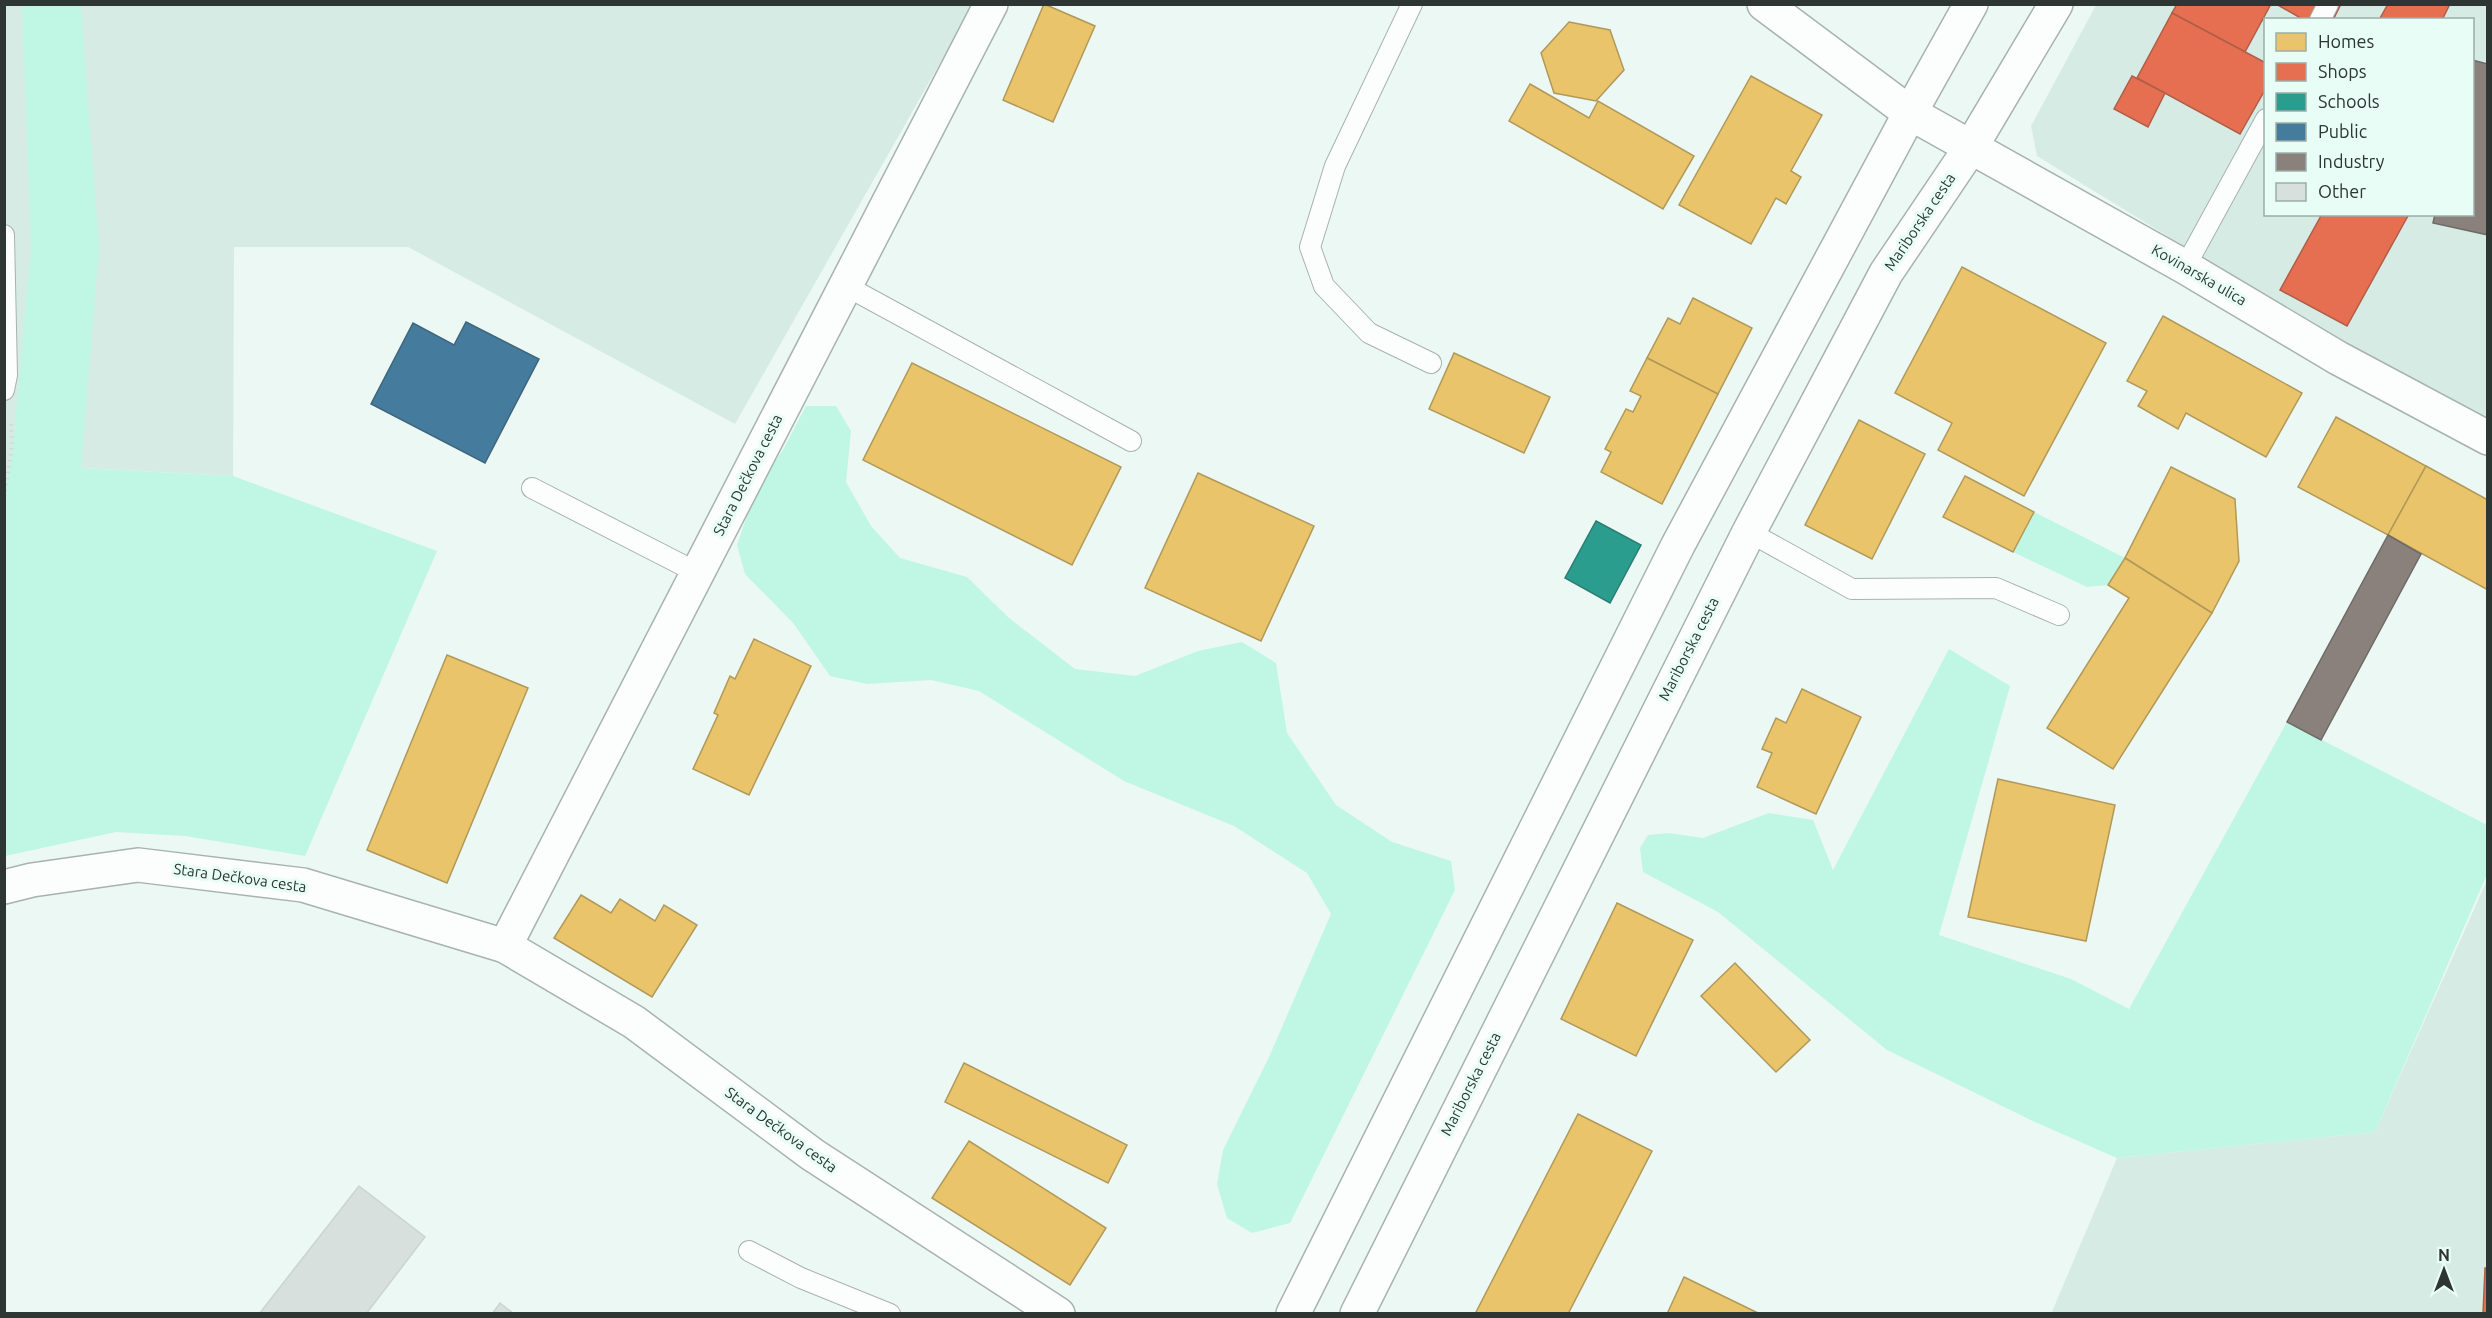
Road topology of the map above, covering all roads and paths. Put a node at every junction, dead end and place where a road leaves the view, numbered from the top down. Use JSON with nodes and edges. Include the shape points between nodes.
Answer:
{"nodes":[{"id":1,"x":992,"y":4,"type":"edge"},
{"id":2,"x":1412,"y":4,"type":"edge"},
{"id":3,"x":1764,"y":4,"type":"edge"},
{"id":4,"x":1971,"y":4,"type":"edge"},
{"id":5,"x":2056,"y":4,"type":"edge"},
{"id":6,"x":2328,"y":4,"type":"edge"},
{"id":7,"x":2321,"y":18,"type":"edge"},
{"id":8,"x":1910,"y":113,"type":"junction"},
{"id":9,"x":2264,"y":121,"type":"edge"},
{"id":10,"x":1971,"y":147,"type":"junction"},
{"id":11,"x":4,"y":236,"type":"edge"},
{"id":12,"x":2185,"y":267,"type":"junction"},
{"id":13,"x":846,"y":286,"type":"junction"},
{"id":14,"x":1431,"y":363,"type":"dead end"},
{"id":15,"x":4,"y":390,"type":"edge"},
{"id":16,"x":2487,"y":438,"type":"edge"},
{"id":17,"x":1131,"y":441,"type":"dead end"},
{"id":18,"x":532,"y":488,"type":"dead end"},
{"id":19,"x":1749,"y":532,"type":"junction"},
{"id":20,"x":698,"y":573,"type":"junction"},
{"id":21,"x":2059,"y":615,"type":"dead end"},
{"id":22,"x":4,"y":887,"type":"edge"},
{"id":23,"x":505,"y":946,"type":"junction"},
{"id":24,"x":749,"y":1251,"type":"dead end"},
{"id":25,"x":890,"y":1314,"type":"edge"},
{"id":26,"x":1058,"y":1314,"type":"edge"},
{"id":27,"x":1293,"y":1314,"type":"edge"},
{"id":28,"x":1357,"y":1314,"type":"edge"}],
"edges":[{"from":1,"to":13,"type":"street","name":"Stara Dečkova cesta"},
{"from":2,"to":14,"type":"lane","via":[[1335,166],[1310,247],[1324,286],[1369,333]]},
{"from":3,"to":8,"type":"street"},
{"from":4,"to":8,"type":"street"},
{"from":5,"to":10,"type":"street","name":"Mariborska cesta"},
{"from":6,"to":7,"type":"lane"},
{"from":8,"to":10,"type":"street","name":"Kovinarska ulica"},
{"from":8,"to":27,"type":"street","via":[[1678,545]]},
{"from":9,"to":12,"type":"lane"},
{"from":10,"to":12,"type":"street","name":"Kovinarska ulica"},
{"from":10,"to":19,"type":"street","name":"Mariborska cesta","via":[[1886,273]]},
{"from":11,"to":15,"type":"lane"},
{"from":12,"to":16,"type":"street","name":"Kovinarska ulica","via":[[2338,358]]},
{"from":13,"to":17,"type":"lane"},
{"from":13,"to":20,"type":"street","name":"Stara Dečkova cesta"},
{"from":18,"to":20,"type":"lane"},
{"from":19,"to":21,"type":"lane","via":[[1852,589],[1995,588]]},
{"from":19,"to":28,"type":"street","name":"Mariborska cesta"},
{"from":20,"to":23,"type":"street","name":"Stara Dečkova cesta"},
{"from":22,"to":23,"type":"street","name":"Stara Dečkova cesta","via":[[126,866],[149,866],[303,885]]},
{"from":23,"to":26,"type":"street","name":"Stara Dečkova cesta","via":[[633,1022],[813,1155]]},
{"from":24,"to":25,"type":"lane","via":[[801,1278]]}]}
